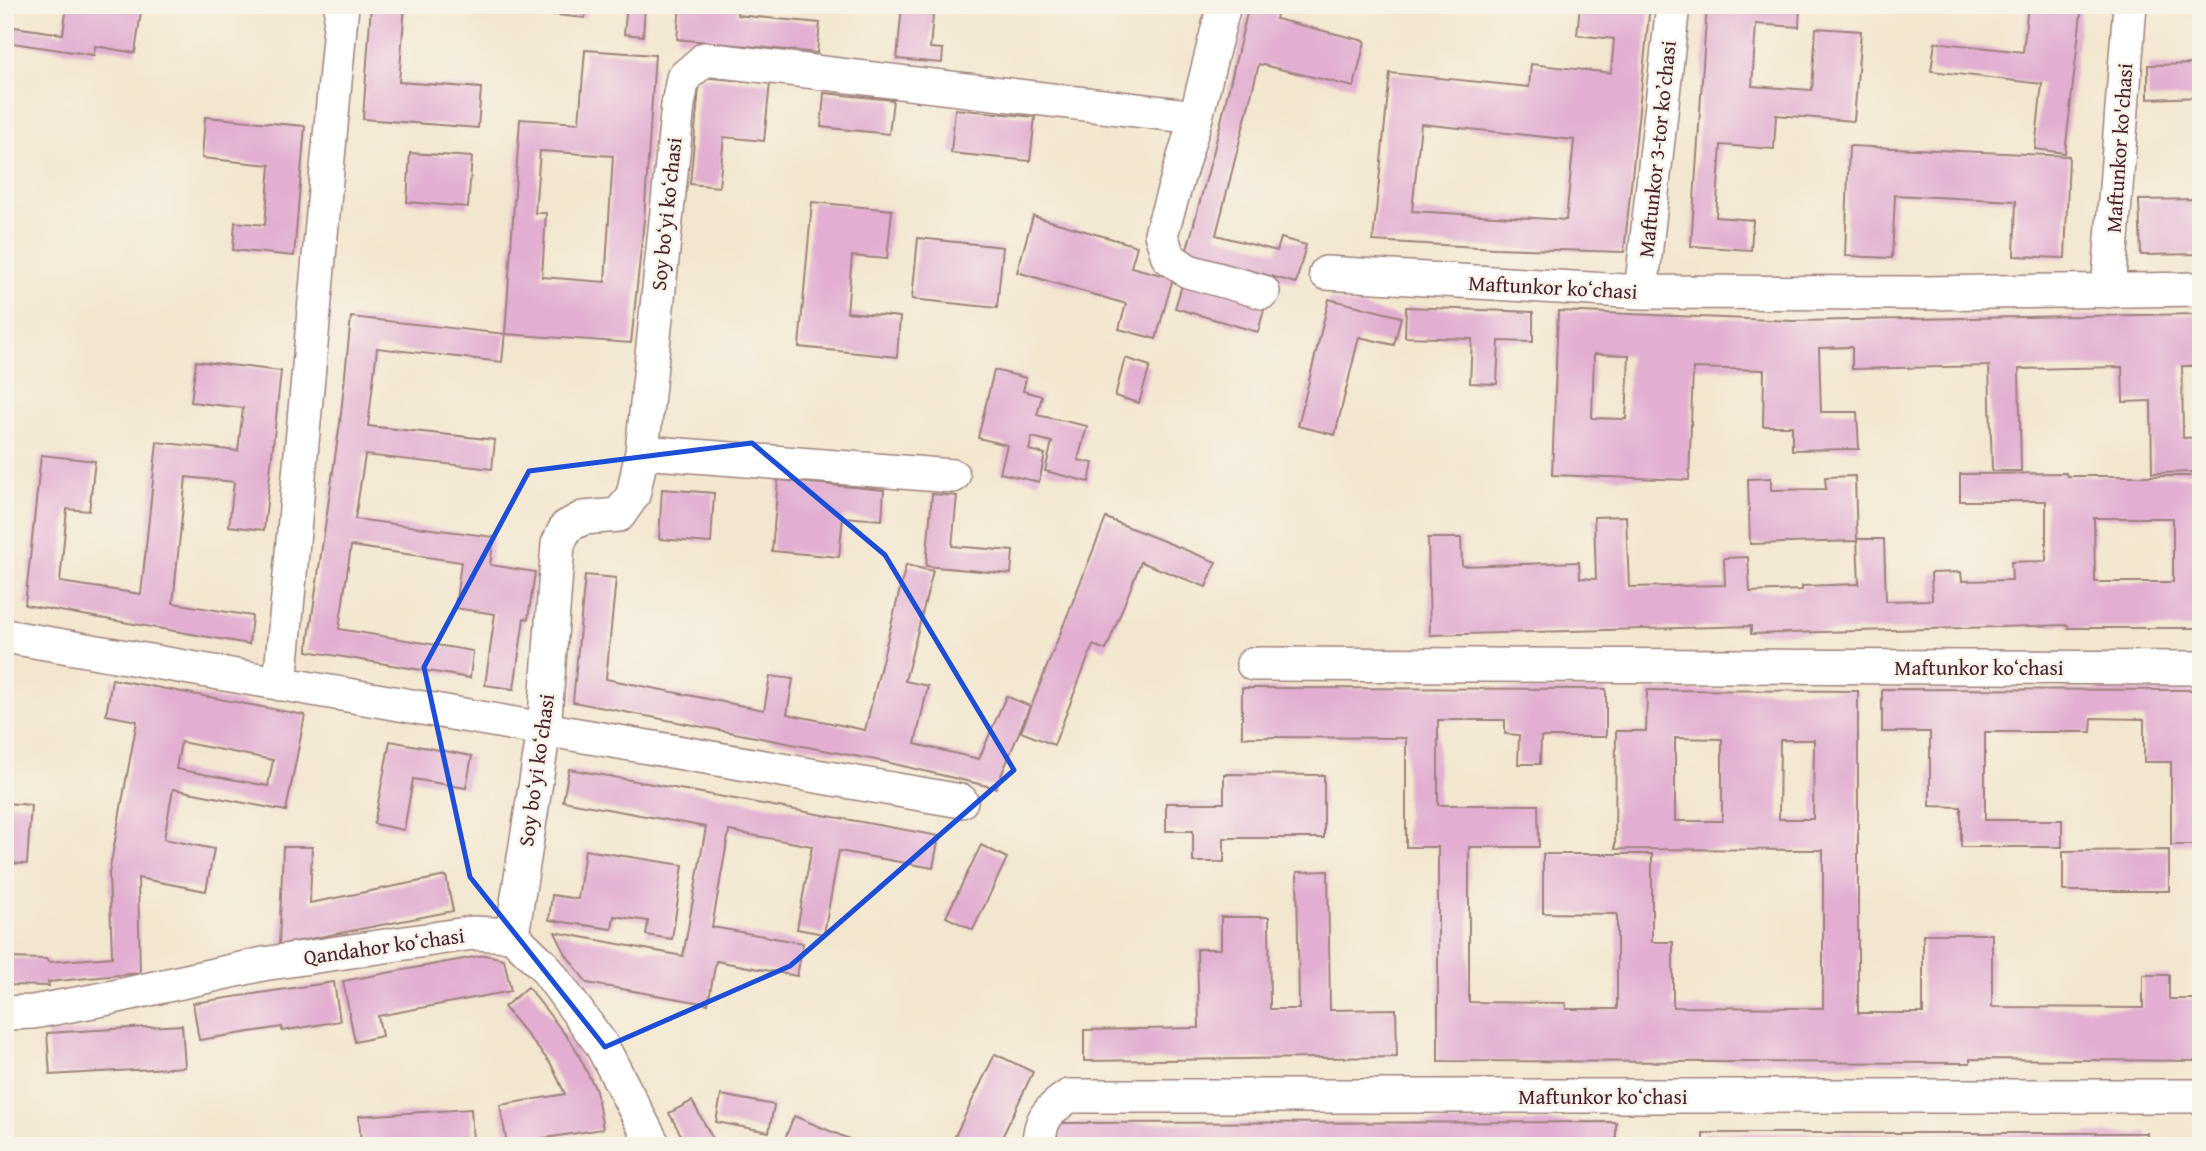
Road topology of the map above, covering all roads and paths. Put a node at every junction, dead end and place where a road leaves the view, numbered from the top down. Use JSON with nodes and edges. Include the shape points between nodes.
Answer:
{"nodes":[{"id":1,"x":342,"y":5,"type":"edge"},
{"id":2,"x":1224,"y":5,"type":"edge"},
{"id":3,"x":1673,"y":5,"type":"edge"},
{"id":4,"x":2130,"y":5,"type":"edge"},
{"id":5,"x":1196,"y":117,"type":"junction"},
{"id":6,"x":1326,"y":273,"type":"dead end"},
{"id":7,"x":2201,"y":289,"type":"edge"},
{"id":8,"x":2108,"y":291,"type":"junction"},
{"id":9,"x":1263,"y":292,"type":"dead end"},
{"id":10,"x":1641,"y":292,"type":"junction"},
{"id":11,"x":642,"y":452,"type":"junction"},
{"id":12,"x":953,"y":476,"type":"dead end"},
{"id":13,"x":5,"y":636,"type":"edge"},
{"id":14,"x":1253,"y":664,"type":"dead end"},
{"id":15,"x":2201,"y":668,"type":"edge"},
{"id":16,"x":280,"y":684,"type":"junction"},
{"id":17,"x":544,"y":730,"type":"junction"},
{"id":18,"x":961,"y":801,"type":"dead end"},
{"id":19,"x":512,"y":935,"type":"junction"},
{"id":20,"x":5,"y":1013,"type":"edge"},
{"id":21,"x":2201,"y":1096,"type":"edge"},
{"id":22,"x":654,"y":1146,"type":"edge"},
{"id":23,"x":1039,"y":1146,"type":"edge"}],
"edges":[{"from":1,"to":16,"type":"street"},
{"from":2,"to":5,"type":"street"},
{"from":3,"to":10,"type":"street","name":"Maftunkor 3-tor koʼchasi"},
{"from":4,"to":8,"type":"street","name":"Maftunkor ko'chasi"},
{"from":5,"to":9,"type":"street","via":[[1161,234],[1168,257],[1188,271]]},
{"from":5,"to":11,"type":"street","name":"Soy boʻyi koʻchasi","via":[[705,59],[683,78],[678,105]]},
{"from":6,"to":10,"type":"street","name":"Maftunkor koʻchasi"},
{"from":7,"to":8,"type":"street","name":"Maftunkor koʻchasi"},
{"from":8,"to":10,"type":"street","name":"Maftunkor koʻchasi"},
{"from":11,"to":12,"type":"street"},
{"from":11,"to":17,"type":"street","name":"Soy boʻyi koʻchasi","via":[[633,495],[619,515],[583,518],[566,527],[558,544]]},
{"from":13,"to":16,"type":"street"},
{"from":14,"to":15,"type":"street","name":"Maftunkor koʻchasi"},
{"from":16,"to":17,"type":"street"},
{"from":17,"to":18,"type":"street"},
{"from":17,"to":19,"type":"street","name":"Soy boʻyi koʻchasi"},
{"from":19,"to":20,"type":"street","name":"Qandahor koʻchasi","via":[[473,933],[263,964],[33,1012]]},
{"from":19,"to":22,"type":"street","via":[[544,965],[601,1044]]},
{"from":21,"to":23,"type":"street","name":"Maftunkor koʻchasi","via":[[1069,1096],[1049,1109],[1039,1130]]}]}
